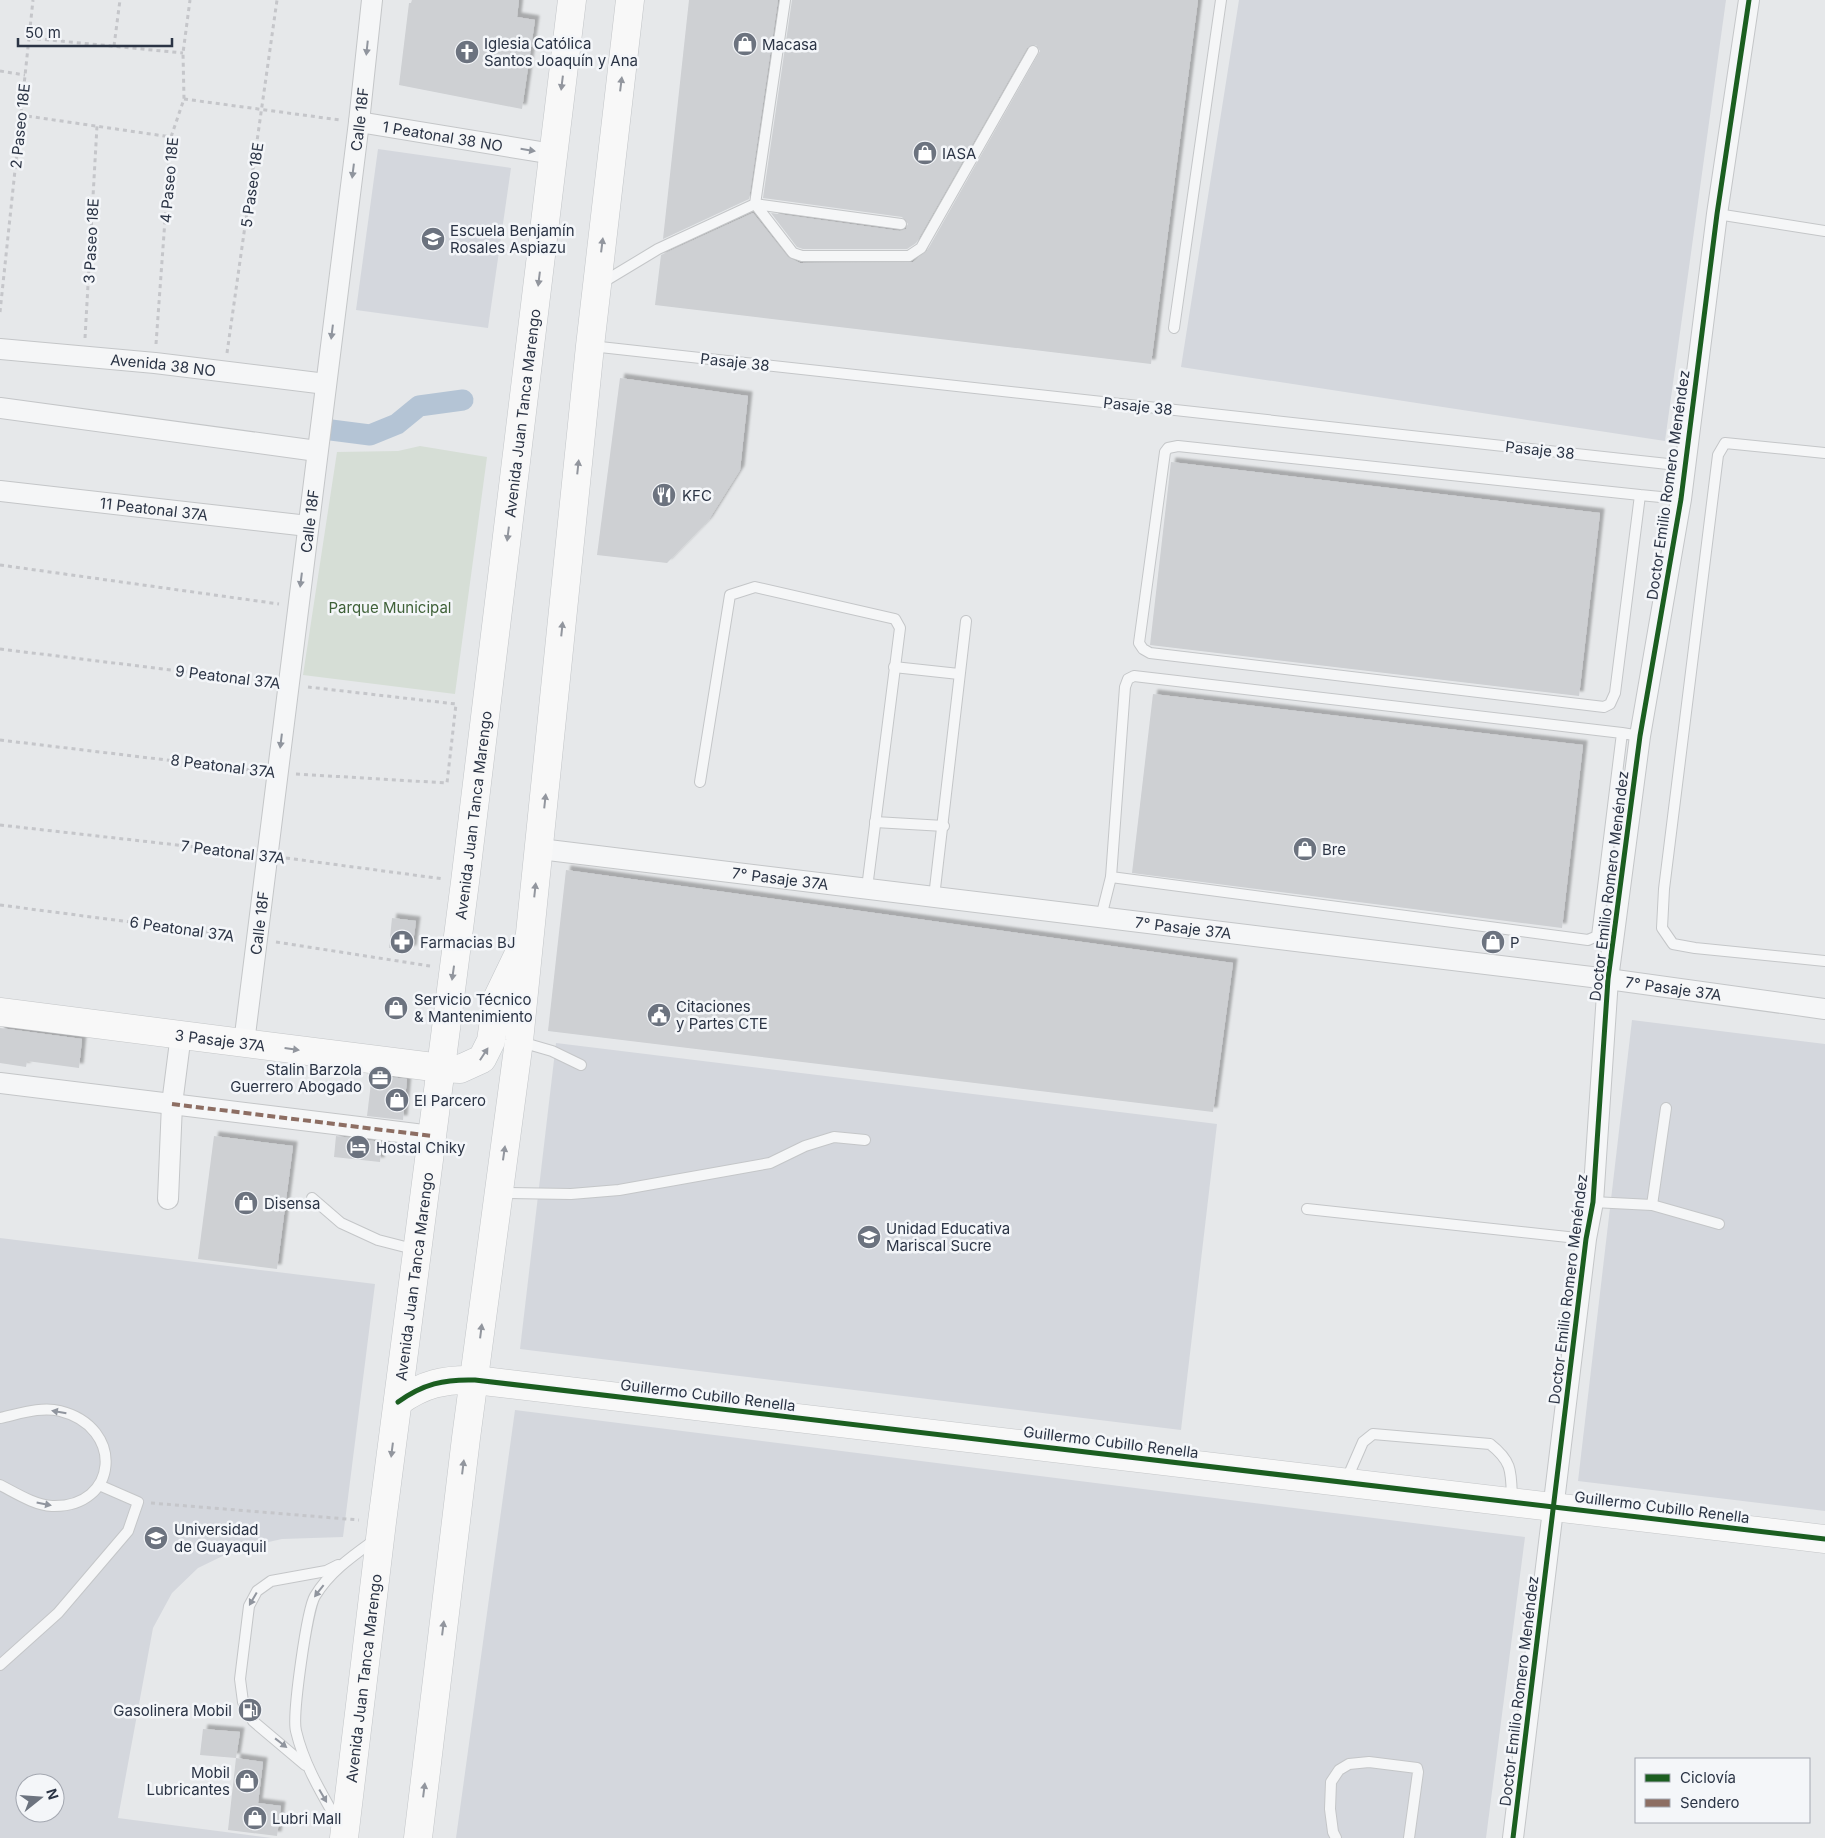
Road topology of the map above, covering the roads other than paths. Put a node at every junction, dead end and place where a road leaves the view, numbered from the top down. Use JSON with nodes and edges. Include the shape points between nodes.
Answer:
{"nodes":[{"id":1,"x":372,"y":0,"type":"edge"},
{"id":2,"x":572,"y":0,"type":"edge"},
{"id":3,"x":630,"y":0,"type":"edge"},
{"id":4,"x":785,"y":0,"type":"edge"},
{"id":5,"x":1221,"y":0,"type":"edge"},
{"id":6,"x":1749,"y":0,"type":"edge"},
{"id":7,"x":1033,"y":51,"type":"dead end"},
{"id":8,"x":360,"y":122,"type":"junction"},
{"id":9,"x":553,"y":154,"type":"junction"},
{"id":10,"x":755,"y":204,"type":"junction"},
{"id":11,"x":1717,"y":214,"type":"junction"},
{"id":12,"x":901,"y":224,"type":"dead end"},
{"id":13,"x":1825,"y":231,"type":"edge"},
{"id":14,"x":597,"y":286,"type":"junction"},
{"id":15,"x":1174,"y":328,"type":"dead end"},
{"id":16,"x":590,"y":346,"type":"junction"},
{"id":17,"x":0,"y":349,"type":"edge"},
{"id":18,"x":326,"y":384,"type":"junction"},
{"id":19,"x":0,"y":408,"type":"edge"},
{"id":20,"x":317,"y":451,"type":"junction"},
{"id":21,"x":1825,"y":453,"type":"edge"},
{"id":22,"x":1686,"y":466,"type":"junction"},
{"id":23,"x":0,"y":491,"type":"edge"},
{"id":24,"x":1640,"y":494,"type":"junction"},
{"id":25,"x":1682,"y":499,"type":"junction"},
{"id":26,"x":308,"y":526,"type":"junction"},
{"id":27,"x":966,"y":621,"type":"dead end"},
{"id":28,"x":894,"y":667,"type":"junction"},
{"id":29,"x":959,"y":674,"type":"junction"},
{"id":30,"x":1631,"y":734,"type":"junction"},
{"id":31,"x":700,"y":782,"type":"dead end"},
{"id":32,"x":875,"y":822,"type":"junction"},
{"id":33,"x":944,"y":826,"type":"junction"},
{"id":34,"x":540,"y":850,"type":"junction"},
{"id":35,"x":1111,"y":877,"type":"junction"},
{"id":36,"x":867,"y":888,"type":"junction"},
{"id":37,"x":934,"y":897,"type":"junction"},
{"id":38,"x":1101,"y":918,"type":"junction"},
{"id":39,"x":531,"y":930,"type":"junction"},
{"id":40,"x":1825,"y":961,"type":"edge"},
{"id":41,"x":1608,"y":980,"type":"junction"},
{"id":42,"x":1825,"y":1009,"type":"edge"},
{"id":43,"x":0,"y":1012,"type":"edge"},
{"id":44,"x":181,"y":1034,"type":"junction"},
{"id":45,"x":244,"y":1042,"type":"junction"},
{"id":46,"x":519,"y":1042,"type":"junction"},
{"id":47,"x":581,"y":1064,"type":"dead end"},
{"id":48,"x":441,"y":1068,"type":"junction"},
{"id":49,"x":0,"y":1083,"type":"edge"},
{"id":50,"x":172,"y":1104,"type":"junction"},
{"id":51,"x":1666,"y":1108,"type":"dead end"},
{"id":52,"x":432,"y":1136,"type":"junction"},
{"id":53,"x":865,"y":1140,"type":"dead end"},
{"id":54,"x":499,"y":1193,"type":"junction"},
{"id":55,"x":312,"y":1198,"type":"dead end"},
{"id":56,"x":168,"y":1199,"type":"dead end"},
{"id":57,"x":1593,"y":1202,"type":"junction"},
{"id":58,"x":1652,"y":1205,"type":"junction"},
{"id":59,"x":1307,"y":1208,"type":"dead end"},
{"id":60,"x":1719,"y":1224,"type":"dead end"},
{"id":61,"x":1586,"y":1239,"type":"junction"},
{"id":62,"x":418,"y":1251,"type":"junction"},
{"id":63,"x":475,"y":1380,"type":"junction"},
{"id":64,"x":398,"y":1402,"type":"junction"},
{"id":65,"x":0,"y":1418,"type":"edge"},
{"id":66,"x":1346,"y":1482,"type":"junction"},
{"id":67,"x":0,"y":1484,"type":"edge"},
{"id":68,"x":99,"y":1485,"type":"junction"},
{"id":69,"x":1512,"y":1501,"type":"junction"},
{"id":70,"x":1555,"y":1506,"type":"junction"},
{"id":71,"x":382,"y":1528,"type":"junction"},
{"id":72,"x":1825,"y":1539,"type":"edge"},
{"id":73,"x":343,"y":1562,"type":"junction"},
{"id":74,"x":0,"y":1665,"type":"edge"},
{"id":75,"x":310,"y":1774,"type":"junction"},
{"id":76,"x":344,"y":1836,"type":"edge"},
{"id":77,"x":418,"y":1838,"type":"edge"},
{"id":78,"x":1336,"y":1838,"type":"edge"},
{"id":79,"x":1409,"y":1838,"type":"edge"},
{"id":80,"x":1514,"y":1838,"type":"edge"}],
"edges":[{"from":1,"to":8,"type":"street","name":"Calle 18F","one_way":true},
{"from":2,"to":9,"type":"main road","name":"Avenida Juan Tanca Marengo","one_way":true},
{"from":14,"to":3,"type":"main road","one_way":true},
{"from":4,"to":10,"type":"lane"},
{"from":5,"to":15,"type":"lane"},
{"from":6,"to":11,"type":"street","name":"Doctor Emilio Romero Menéndez"},
{"from":7,"to":10,"type":"lane","via":[[921,248],[909,256],[802,256],[793,253]]},
{"from":8,"to":9,"type":"street","name":"1 Peatonal 38 NO","one_way":true},
{"from":8,"to":18,"type":"street","name":"Calle 18F","one_way":true},
{"from":9,"to":48,"type":"main road","name":"Avenida Juan Tanca Marengo","one_way":true},
{"from":10,"to":12,"type":"lane"},
{"from":10,"to":14,"type":"lane","via":[[658,249]]},
{"from":11,"to":13,"type":"lane"},
{"from":11,"to":22,"type":"street","name":"Doctor Emilio Romero Menéndez"},
{"from":14,"to":16,"type":"main road"},
{"from":16,"to":22,"type":"lane","name":"Pasaje 38"},
{"from":34,"to":16,"type":"main road","one_way":true},
{"from":17,"to":18,"type":"street","name":"Avenida 38 NO","via":[[225,370]]},
{"from":18,"to":20,"type":"street","name":"Calle 18F"},
{"from":19,"to":20,"type":"street"},
{"from":20,"to":26,"type":"street","name":"Calle 18F"},
{"from":21,"to":40,"type":"lane","via":[[1725,444],[1718,456],[1662,918],[1662,928],[1672,944]]},
{"from":22,"to":25,"type":"street","name":"Doctor Emilio Romero Menéndez"},
{"from":23,"to":26,"type":"street","name":"11 Peatonal 37A"},
{"from":24,"to":24,"type":"lane","via":[[1178,446],[1168,448],[1139,643],[1150,653],[1604,707],[1610,704],[1615,693]]},
{"from":24,"to":25,"type":"lane"},
{"from":25,"to":30,"type":"street","name":"Doctor Emilio Romero Menéndez"},
{"from":26,"to":45,"type":"street","name":"Calle 18F","one_way":true},
{"from":27,"to":29,"type":"lane"},
{"from":28,"to":29,"type":"lane"},
{"from":28,"to":31,"type":"lane","via":[[900,628],[895,619],[755,586],[730,594]]},
{"from":28,"to":32,"type":"lane"},
{"from":29,"to":33,"type":"lane"},
{"from":30,"to":35,"type":"lane","via":[[1597,936],[1588,940]]},
{"from":30,"to":35,"type":"lane","via":[[1134,676],[1128,679],[1125,687]]},
{"from":30,"to":41,"type":"street","name":"Doctor Emilio Romero Menéndez"},
{"from":32,"to":33,"type":"lane"},
{"from":32,"to":36,"type":"lane"},
{"from":33,"to":37,"type":"lane"},
{"from":34,"to":36,"type":"street","name":"7° Pasaje 37A"},
{"from":39,"to":34,"type":"main road","one_way":true},
{"from":35,"to":38,"type":"lane"},
{"from":36,"to":37,"type":"street","name":"7° Pasaje 37A"},
{"from":37,"to":38,"type":"street","name":"7° Pasaje 37A"},
{"from":38,"to":41,"type":"street","name":"7° Pasaje 37A"},
{"from":39,"to":46,"type":"main road"},
{"from":48,"to":39,"type":"main road","name":"3 Pasaje 37A","one_way":true,"via":[[460,1069],[482,1059],[491,1041],[497,998]]},
{"from":41,"to":42,"type":"street","name":"7° Pasaje 37A"},
{"from":41,"to":57,"type":"street","name":"Doctor Emilio Romero Menéndez"},
{"from":43,"to":44,"type":"main road","name":"3 Pasaje 37A"},
{"from":44,"to":45,"type":"main road","name":"3 Pasaje 37A"},
{"from":44,"to":50,"type":"street"},
{"from":45,"to":48,"type":"main road","name":"3 Pasaje 37A","one_way":true},
{"from":46,"to":47,"type":"lane","via":[[552,1051]]},
{"from":54,"to":46,"type":"main road","one_way":true},
{"from":48,"to":52,"type":"main road","name":"Avenida Juan Tanca Marengo"},
{"from":49,"to":50,"type":"street"},
{"from":50,"to":52,"type":"street"},
{"from":50,"to":56,"type":"street"},
{"from":51,"to":58,"type":"lane"},
{"from":52,"to":62,"type":"main road","name":"Avenida Juan Tanca Marengo"},
{"from":53,"to":54,"type":"lane","via":[[834,1137],[805,1146],[770,1164],[619,1190],[571,1194]]},
{"from":63,"to":54,"type":"main road","one_way":true},
{"from":55,"to":62,"type":"lane","via":[[341,1223],[378,1240]]},
{"from":57,"to":58,"type":"lane"},
{"from":57,"to":61,"type":"street","name":"Doctor Emilio Romero Menéndez"},
{"from":58,"to":60,"type":"lane"},
{"from":59,"to":61,"type":"lane"},
{"from":61,"to":70,"type":"street","name":"Doctor Emilio Romero Menéndez"},
{"from":62,"to":64,"type":"main road","name":"Avenida Juan Tanca Marengo"},
{"from":63,"to":64,"type":"main road","name":"Guillermo Cubillo Renella","via":[[434,1382]]},
{"from":63,"to":66,"type":"main road","name":"Guillermo Cubillo Renella"},
{"from":77,"to":63,"type":"main road","one_way":true},
{"from":64,"to":71,"type":"main road","name":"Avenida Juan Tanca Marengo","one_way":true},
{"from":68,"to":65,"type":"lane","one_way":true,"via":[[105,1469],[106,1451],[98,1434],[83,1419],[59,1411],[35,1411]]},
{"from":66,"to":69,"type":"main road","name":"Guillermo Cubillo Renella"},
{"from":66,"to":69,"type":"lane","via":[[1364,1442],[1373,1434],[1490,1444],[1505,1456],[1511,1471]]},
{"from":67,"to":68,"type":"lane","one_way":true,"via":[[33,1502],[51,1506],[85,1499]]},
{"from":68,"to":74,"type":"lane","via":[[138,1502],[128,1531],[58,1612]]},
{"from":69,"to":70,"type":"main road","name":"Guillermo Cubillo Renella"},
{"from":70,"to":72,"type":"main road","name":"Guillermo Cubillo Renella"},
{"from":70,"to":80,"type":"street","name":"Doctor Emilio Romero Menéndez"},
{"from":71,"to":73,"type":"lane"},
{"from":71,"to":76,"type":"main road","name":"Avenida Juan Tanca Marengo"},
{"from":73,"to":75,"type":"lane","one_way":true,"via":[[314,1598],[294,1712],[296,1732]]},
{"from":73,"to":75,"type":"lane","one_way":true,"via":[[326,1571],[272,1581],[257,1591],[249,1606],[240,1680],[243,1702],[253,1720],[297,1756]]},
{"from":75,"to":76,"type":"lane","one_way":true},
{"from":78,"to":79,"type":"lane","via":[[1330,1809],[1331,1782],[1339,1770],[1349,1764],[1369,1762],[1417,1768]]}]}
